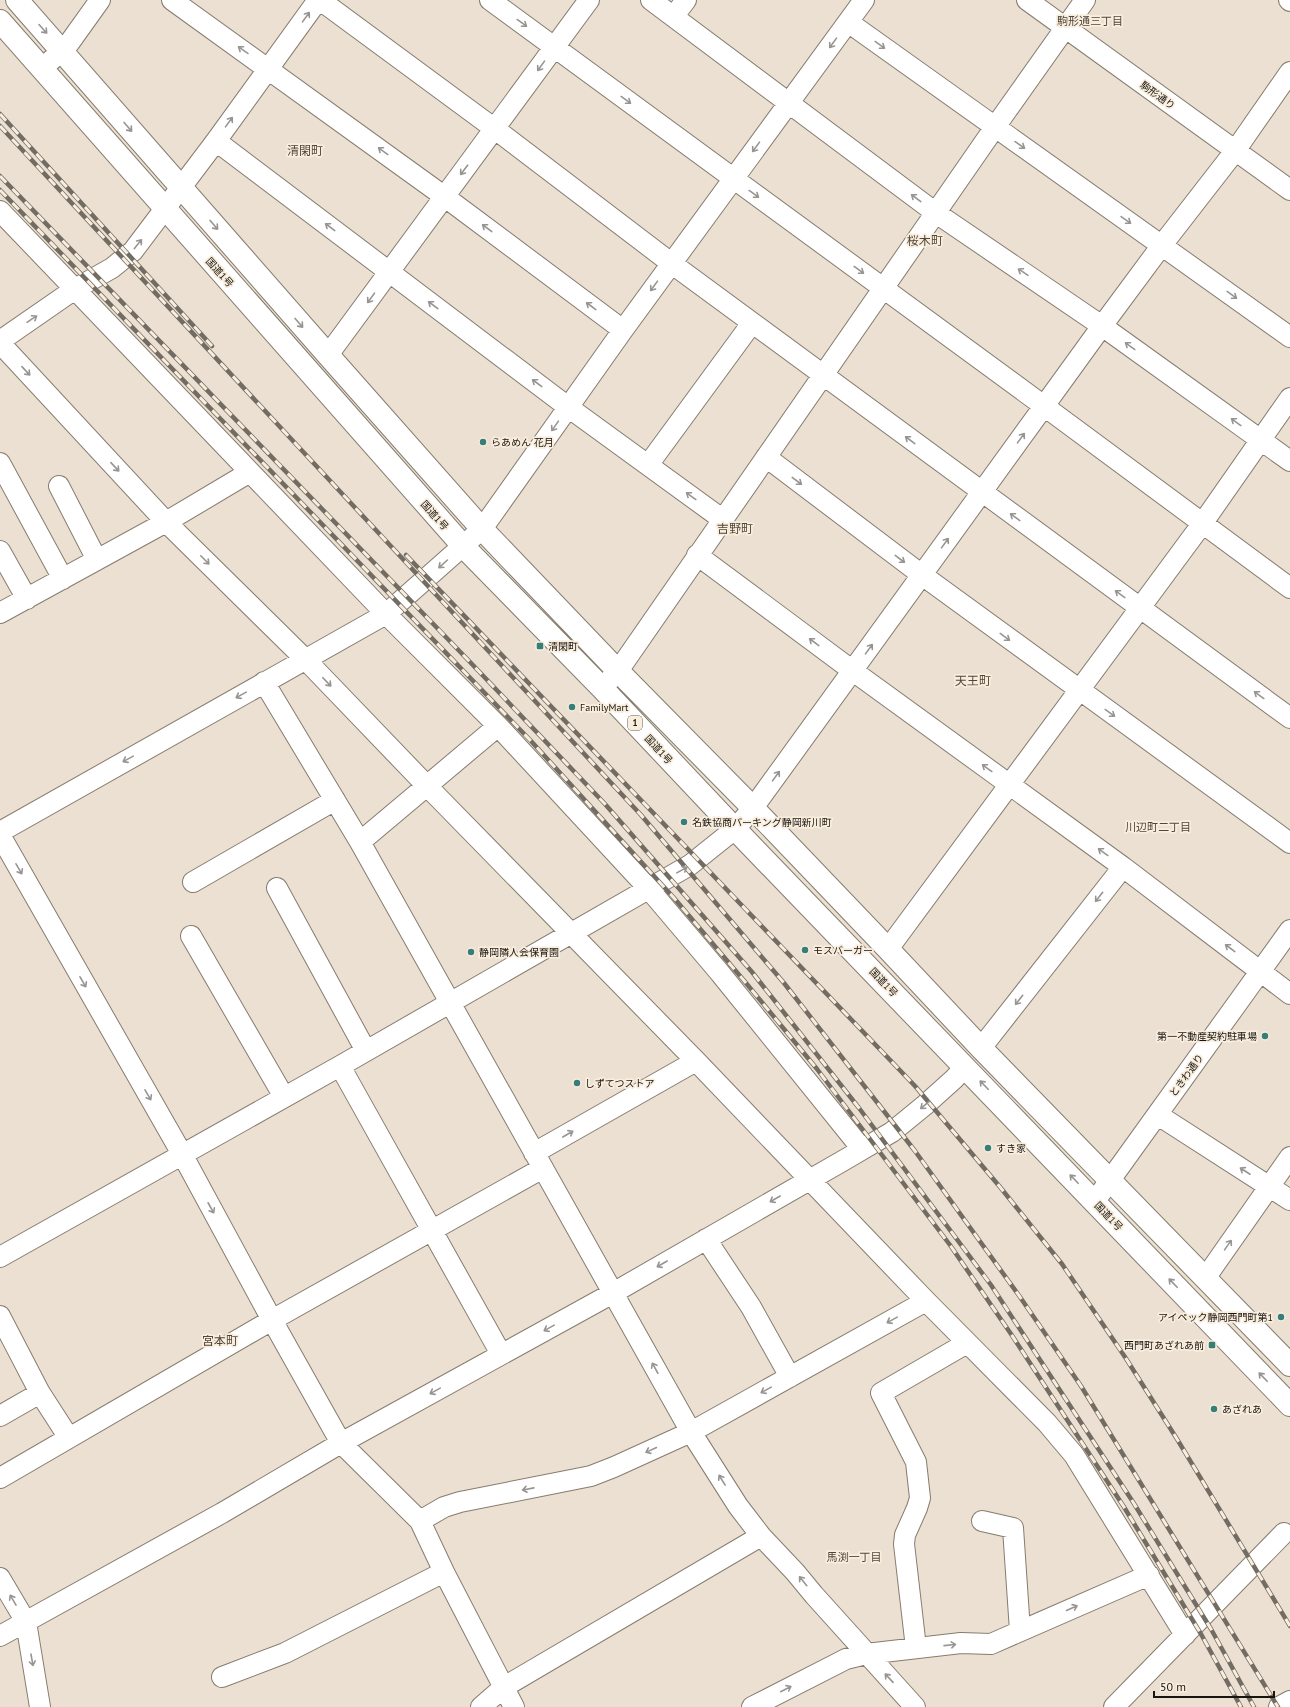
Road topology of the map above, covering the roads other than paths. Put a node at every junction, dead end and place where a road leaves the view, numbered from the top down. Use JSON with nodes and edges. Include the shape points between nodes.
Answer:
{"nodes":[{"id":1,"x":17,"y":0,"type":"edge"},
{"id":2,"x":100,"y":0,"type":"edge"},
{"id":3,"x":172,"y":0,"type":"edge"},
{"id":4,"x":319,"y":0,"type":"edge"},
{"id":5,"x":490,"y":0,"type":"edge"},
{"id":6,"x":589,"y":0,"type":"edge"},
{"id":7,"x":651,"y":0,"type":"edge"},
{"id":8,"x":686,"y":0,"type":"edge"},
{"id":9,"x":864,"y":0,"type":"edge"},
{"id":10,"x":1027,"y":0,"type":"edge"},
{"id":11,"x":1086,"y":0,"type":"edge"},
{"id":12,"x":674,"y":16,"type":"junction"},
{"id":13,"x":0,"y":21,"type":"edge"},
{"id":14,"x":848,"y":22,"type":"junction"},
{"id":15,"x":1066,"y":28,"type":"junction"},
{"id":16,"x":554,"y":47,"type":"junction"},
{"id":17,"x":62,"y":51,"type":"junction"},
{"id":18,"x":42,"y":68,"type":"junction"},
{"id":19,"x":269,"y":68,"type":"junction"},
{"id":20,"x":1290,"y":72,"type":"edge"},
{"id":21,"x":1284,"y":95,"type":"edge"},
{"id":22,"x":789,"y":102,"type":"junction"},
{"id":23,"x":995,"y":127,"type":"junction"},
{"id":24,"x":495,"y":129,"type":"junction"},
{"id":25,"x":216,"y":141,"type":"junction"},
{"id":26,"x":1234,"y":151,"type":"junction"},
{"id":27,"x":733,"y":179,"type":"junction"},
{"id":28,"x":181,"y":187,"type":"junction"},
{"id":29,"x":1290,"y":190,"type":"edge"},
{"id":30,"x":445,"y":197,"type":"junction"},
{"id":31,"x":164,"y":209,"type":"junction"},
{"id":32,"x":0,"y":211,"type":"edge"},
{"id":33,"x":936,"y":213,"type":"junction"},
{"id":34,"x":1162,"y":245,"type":"junction"},
{"id":35,"x":671,"y":263,"type":"junction"},
{"id":36,"x":389,"y":272,"type":"junction"},
{"id":37,"x":883,"y":288,"type":"junction"},
{"id":38,"x":75,"y":289,"type":"junction"},
{"id":39,"x":752,"y":322,"type":"junction"},
{"id":40,"x":1102,"y":326,"type":"junction"},
{"id":41,"x":623,"y":330,"type":"junction"},
{"id":42,"x":1290,"y":337,"type":"edge"},
{"id":43,"x":0,"y":342,"type":"edge"},
{"id":44,"x":328,"y":356,"type":"junction"},
{"id":45,"x":823,"y":374,"type":"junction"},
{"id":46,"x":1290,"y":398,"type":"edge"},
{"id":47,"x":1044,"y":406,"type":"junction"},
{"id":48,"x":568,"y":407,"type":"junction"},
{"id":49,"x":1260,"y":440,"type":"junction"},
{"id":50,"x":766,"y":457,"type":"junction"},
{"id":51,"x":1290,"y":461,"type":"edge"},
{"id":52,"x":0,"y":463,"type":"edge"},
{"id":53,"x":648,"y":465,"type":"junction"},
{"id":54,"x":250,"y":472,"type":"junction"},
{"id":55,"x":59,"y":486,"type":"dead end"},
{"id":56,"x":982,"y":493,"type":"junction"},
{"id":57,"x":722,"y":519,"type":"junction"},
{"id":58,"x":166,"y":522,"type":"junction"},
{"id":59,"x":1202,"y":524,"type":"junction"},
{"id":60,"x":482,"y":529,"type":"junction"},
{"id":61,"x":463,"y":546,"type":"junction"},
{"id":62,"x":0,"y":551,"type":"edge"},
{"id":63,"x":698,"y":555,"type":"junction"},
{"id":64,"x":97,"y":560,"type":"junction"},
{"id":65,"x":922,"y":576,"type":"junction"},
{"id":66,"x":63,"y":579,"type":"junction"},
{"id":67,"x":1290,"y":588,"type":"edge"},
{"id":68,"x":27,"y":599,"type":"junction"},
{"id":69,"x":1139,"y":608,"type":"junction"},
{"id":70,"x":0,"y":614,"type":"edge"},
{"id":71,"x":386,"y":614,"type":"junction"},
{"id":72,"x":305,"y":659,"type":"junction"},
{"id":73,"x":618,"y":671,"type":"junction"},
{"id":74,"x":853,"y":671,"type":"junction"},
{"id":75,"x":264,"y":682,"type":"junction"},
{"id":76,"x":602,"y":688,"type":"junction"},
{"id":77,"x":1078,"y":690,"type":"junction"},
{"id":78,"x":1290,"y":718,"type":"edge"},
{"id":79,"x":498,"y":726,"type":"junction"},
{"id":80,"x":1009,"y":784,"type":"junction"},
{"id":81,"x":427,"y":786,"type":"junction"},
{"id":82,"x":334,"y":800,"type":"junction"},
{"id":83,"x":753,"y":808,"type":"junction"},
{"id":84,"x":736,"y":829,"type":"junction"},
{"id":85,"x":0,"y":832,"type":"edge"},
{"id":86,"x":0,"y":835,"type":"edge"},
{"id":87,"x":360,"y":842,"type":"junction"},
{"id":88,"x":1290,"y":843,"type":"edge"},
{"id":89,"x":1123,"y":867,"type":"junction"},
{"id":90,"x":193,"y":882,"type":"dead end"},
{"id":91,"x":277,"y":888,"type":"dead end"},
{"id":92,"x":648,"y":888,"type":"junction"},
{"id":93,"x":1290,"y":930,"type":"edge"},
{"id":94,"x":570,"y":933,"type":"junction"},
{"id":95,"x":192,"y":936,"type":"dead end"},
{"id":96,"x":888,"y":949,"type":"junction"},
{"id":97,"x":1261,"y":971,"type":"junction"},
{"id":98,"x":1290,"y":994,"type":"edge"},
{"id":99,"x":451,"y":1001,"type":"junction"},
{"id":100,"x":981,"y":1048,"type":"junction"},
{"id":101,"x":366,"y":1051,"type":"junction"},
{"id":102,"x":696,"y":1061,"type":"junction"},
{"id":103,"x":340,"y":1066,"type":"junction"},
{"id":104,"x":965,"y":1067,"type":"junction"},
{"id":105,"x":284,"y":1097,"type":"junction"},
{"id":106,"x":1158,"y":1115,"type":"junction"},
{"id":107,"x":862,"y":1149,"type":"junction"},
{"id":108,"x":182,"y":1154,"type":"junction"},
{"id":109,"x":1290,"y":1157,"type":"edge"},
{"id":110,"x":538,"y":1160,"type":"junction"},
{"id":111,"x":809,"y":1180,"type":"junction"},
{"id":112,"x":1110,"y":1180,"type":"junction"},
{"id":113,"x":1269,"y":1186,"type":"junction"},
{"id":114,"x":1290,"y":1200,"type":"edge"},
{"id":115,"x":1095,"y":1201,"type":"junction"},
{"id":116,"x":432,"y":1230,"type":"junction"},
{"id":117,"x":706,"y":1239,"type":"junction"},
{"id":118,"x":0,"y":1257,"type":"edge"},
{"id":119,"x":1206,"y":1278,"type":"junction"},
{"id":120,"x":613,"y":1293,"type":"junction"},
{"id":121,"x":926,"y":1301,"type":"junction"},
{"id":122,"x":0,"y":1316,"type":"edge"},
{"id":123,"x":272,"y":1320,"type":"junction"},
{"id":124,"x":967,"y":1343,"type":"junction"},
{"id":125,"x":501,"y":1354,"type":"junction"},
{"id":126,"x":1290,"y":1365,"type":"edge"},
{"id":127,"x":790,"y":1377,"type":"junction"},
{"id":128,"x":40,"y":1393,"type":"junction"},
{"id":129,"x":1290,"y":1405,"type":"edge"},
{"id":130,"x":0,"y":1416,"type":"edge"},
{"id":131,"x":691,"y":1432,"type":"junction"},
{"id":132,"x":69,"y":1438,"type":"junction"},
{"id":133,"x":341,"y":1443,"type":"junction"},
{"id":134,"x":0,"y":1478,"type":"edge"},
{"id":135,"x":420,"y":1521,"type":"junction"},
{"id":136,"x":982,"y":1521,"type":"dead end"},
{"id":137,"x":1288,"y":1534,"type":"edge"},
{"id":138,"x":761,"y":1536,"type":"junction"},
{"id":139,"x":444,"y":1572,"type":"junction"},
{"id":140,"x":1148,"y":1575,"type":"junction"},
{"id":141,"x":0,"y":1578,"type":"edge"},
{"id":142,"x":26,"y":1622,"type":"junction"},
{"id":143,"x":1020,"y":1631,"type":"junction"},
{"id":144,"x":1185,"y":1635,"type":"junction"},
{"id":145,"x":0,"y":1636,"type":"edge"},
{"id":146,"x":916,"y":1648,"type":"junction"},
{"id":147,"x":866,"y":1654,"type":"junction"},
{"id":148,"x":222,"y":1677,"type":"dead end"},
{"id":149,"x":504,"y":1687,"type":"junction"},
{"id":150,"x":1290,"y":1701,"type":"edge"},
{"id":151,"x":40,"y":1707,"type":"edge"},
{"id":152,"x":481,"y":1707,"type":"edge"},
{"id":153,"x":514,"y":1707,"type":"edge"},
{"id":154,"x":752,"y":1707,"type":"edge"},
{"id":155,"x":916,"y":1707,"type":"edge"},
{"id":156,"x":1114,"y":1707,"type":"edge"},
{"id":157,"x":1279,"y":1707,"type":"edge"}],
"edges":[{"from":1,"to":17,"type":"highway","number":"1","one_way":true},
{"from":2,"to":17,"type":"street"},
{"from":19,"to":3,"type":"street","one_way":true},
{"from":19,"to":4,"type":"street","one_way":true},
{"from":4,"to":24,"type":"street"},
{"from":5,"to":16,"type":"street","one_way":true},
{"from":6,"to":16,"type":"street"},
{"from":7,"to":12,"type":"street"},
{"from":8,"to":12,"type":"street"},
{"from":9,"to":14,"type":"street"},
{"from":10,"to":15,"type":"street","name":"駒形通り"},
{"from":11,"to":15,"type":"street"},
{"from":12,"to":22,"type":"street"},
{"from":13,"to":18,"type":"highway","name":"国道1号","number":"1"},
{"from":14,"to":22,"type":"street","one_way":true},
{"from":14,"to":23,"type":"street","one_way":true},
{"from":15,"to":23,"type":"street"},
{"from":15,"to":26,"type":"street","name":"駒形通り"},
{"from":16,"to":24,"type":"street","one_way":true},
{"from":16,"to":27,"type":"street","one_way":true},
{"from":17,"to":18,"type":"street"},
{"from":17,"to":28,"type":"highway","number":"1","one_way":true},
{"from":18,"to":31,"type":"highway","name":"国道1号","number":"1"},
{"from":25,"to":19,"type":"street","one_way":true},
{"from":30,"to":19,"type":"street","one_way":true},
{"from":20,"to":21,"type":"street"},
{"from":21,"to":26,"type":"street"},
{"from":22,"to":27,"type":"street","one_way":true},
{"from":33,"to":22,"type":"street","one_way":true},
{"from":23,"to":33,"type":"street"},
{"from":23,"to":34,"type":"street","one_way":true},
{"from":24,"to":30,"type":"street","one_way":true},
{"from":24,"to":35,"type":"street"},
{"from":25,"to":28,"type":"street"},
{"from":36,"to":25,"type":"street","one_way":true},
{"from":26,"to":29,"type":"street","name":"駒形通り"},
{"from":26,"to":34,"type":"street"},
{"from":27,"to":35,"type":"street"},
{"from":27,"to":37,"type":"street","one_way":true},
{"from":28,"to":31,"type":"street"},
{"from":28,"to":44,"type":"highway","number":"1","one_way":true},
{"from":30,"to":36,"type":"street"},
{"from":41,"to":30,"type":"street","one_way":true},
{"from":38,"to":31,"type":"street","one_way":true,"via":[[112,268],[133,251]]},
{"from":31,"to":61,"type":"highway","name":"国道1号","number":"1"},
{"from":32,"to":38,"type":"street"},
{"from":33,"to":37,"type":"street"},
{"from":40,"to":33,"type":"street","one_way":true},
{"from":34,"to":40,"type":"street"},
{"from":34,"to":42,"type":"street","one_way":true},
{"from":35,"to":39,"type":"street"},
{"from":35,"to":41,"type":"street","one_way":true},
{"from":36,"to":44,"type":"street","one_way":true},
{"from":48,"to":36,"type":"street","one_way":true},
{"from":37,"to":45,"type":"street"},
{"from":37,"to":47,"type":"street"},
{"from":43,"to":38,"type":"street","one_way":true},
{"from":38,"to":54,"type":"street"},
{"from":39,"to":45,"type":"street"},
{"from":39,"to":53,"type":"street"},
{"from":40,"to":47,"type":"street"},
{"from":49,"to":40,"type":"street","one_way":true},
{"from":41,"to":48,"type":"street"},
{"from":43,"to":58,"type":"street","one_way":true},
{"from":44,"to":60,"type":"highway","number":"1"},
{"from":45,"to":50,"type":"street"},
{"from":56,"to":45,"type":"street","one_way":true},
{"from":46,"to":49,"type":"street"},
{"from":56,"to":47,"type":"street","one_way":true},
{"from":47,"to":59,"type":"street"},
{"from":48,"to":53,"type":"street"},
{"from":48,"to":60,"type":"street","one_way":true},
{"from":49,"to":51,"type":"street"},
{"from":49,"to":59,"type":"street"},
{"from":50,"to":57,"type":"street"},
{"from":50,"to":65,"type":"street","one_way":true},
{"from":52,"to":66,"type":"street"},
{"from":57,"to":53,"type":"street","one_way":true},
{"from":54,"to":58,"type":"street"},
{"from":54,"to":71,"type":"street"},
{"from":55,"to":64,"type":"street"},
{"from":65,"to":56,"type":"street","one_way":true},
{"from":69,"to":56,"type":"street","one_way":true},
{"from":57,"to":63,"type":"street"},
{"from":58,"to":64,"type":"street"},
{"from":58,"to":72,"type":"street","one_way":true},
{"from":59,"to":67,"type":"street"},
{"from":59,"to":69,"type":"street"},
{"from":60,"to":61,"type":"street"},
{"from":60,"to":73,"type":"highway","number":"1"},
{"from":61,"to":71,"type":"street","one_way":true},
{"from":61,"to":76,"type":"highway","name":"国道1号","number":"1"},
{"from":62,"to":68,"type":"street"},
{"from":63,"to":73,"type":"street"},
{"from":74,"to":63,"type":"street","one_way":true},
{"from":64,"to":66,"type":"street"},
{"from":74,"to":65,"type":"street","one_way":true},
{"from":65,"to":77,"type":"street","one_way":true},
{"from":66,"to":68,"type":"street"},
{"from":68,"to":70,"type":"street"},
{"from":69,"to":77,"type":"street"},
{"from":78,"to":69,"type":"street","one_way":true},
{"from":71,"to":72,"type":"street"},
{"from":71,"to":79,"type":"street"},
{"from":72,"to":75,"type":"street"},
{"from":72,"to":81,"type":"street","one_way":true},
{"from":73,"to":76,"type":"street"},
{"from":73,"to":83,"type":"highway","number":"1"},
{"from":80,"to":74,"type":"street","one_way":true},
{"from":83,"to":74,"type":"street","one_way":true},
{"from":75,"to":82,"type":"street"},
{"from":75,"to":85,"type":"street","one_way":true},
{"from":76,"to":84,"type":"highway","name":"国道1号","number":"1"},
{"from":77,"to":80,"type":"street"},
{"from":77,"to":88,"type":"street","one_way":true},
{"from":79,"to":81,"type":"street"},
{"from":79,"to":92,"type":"street"},
{"from":89,"to":80,"type":"street","one_way":true},
{"from":80,"to":96,"type":"street"},
{"from":81,"to":87,"type":"street"},
{"from":81,"to":94,"type":"street"},
{"from":82,"to":87,"type":"street"},
{"from":82,"to":90,"type":"street"},
{"from":83,"to":84,"type":"street"},
{"from":83,"to":96,"type":"highway","number":"1"},
{"from":92,"to":84,"type":"street","one_way":true,"via":[[690,865]]},
{"from":84,"to":104,"type":"highway","name":"国道1号","number":"1"},
{"from":86,"to":108,"type":"street","one_way":true},
{"from":87,"to":99,"type":"street"},
{"from":97,"to":89,"type":"street","one_way":true},
{"from":89,"to":100,"type":"street","one_way":true},
{"from":91,"to":101,"type":"street"},
{"from":92,"to":94,"type":"street"},
{"from":92,"to":107,"type":"street","via":[[720,972]]},
{"from":93,"to":97,"type":"street","name":"ときわ通り"},
{"from":94,"to":99,"type":"street"},
{"from":94,"to":102,"type":"street"},
{"from":95,"to":105,"type":"street"},
{"from":96,"to":100,"type":"highway","number":"1"},
{"from":97,"to":98,"type":"street"},
{"from":97,"to":106,"type":"street","name":"ときわ通り"},
{"from":99,"to":101,"type":"street"},
{"from":99,"to":110,"type":"street"},
{"from":100,"to":112,"type":"highway","number":"1"},
{"from":101,"to":103,"type":"street"},
{"from":110,"to":102,"type":"street","one_way":true},
{"from":102,"to":111,"type":"street"},
{"from":103,"to":105,"type":"street"},
{"from":103,"to":116,"type":"street"},
{"from":104,"to":107,"type":"street","one_way":true,"via":[[943,1090],[892,1132]]},
{"from":115,"to":104,"type":"highway","name":"国道1号","number":"1","one_way":true},
{"from":105,"to":108,"type":"street"},
{"from":106,"to":112,"type":"street","name":"ときわ通り"},
{"from":113,"to":106,"type":"street","one_way":true},
{"from":107,"to":111,"type":"street"},
{"from":108,"to":118,"type":"street"},
{"from":108,"to":123,"type":"street","one_way":true},
{"from":109,"to":113,"type":"street"},
{"from":110,"to":116,"type":"street"},
{"from":110,"to":120,"type":"street"},
{"from":111,"to":117,"type":"street","one_way":true},
{"from":111,"to":121,"type":"street"},
{"from":112,"to":115,"type":"street","name":"ときわ通り"},
{"from":112,"to":119,"type":"highway","number":"1"},
{"from":113,"to":114,"type":"street"},
{"from":119,"to":113,"type":"street","one_way":true},
{"from":129,"to":115,"type":"highway","name":"国道1号","number":"1","one_way":true},
{"from":116,"to":123,"type":"street"},
{"from":116,"to":125,"type":"street"},
{"from":117,"to":120,"type":"street","one_way":true},
{"from":117,"to":127,"type":"street","via":[[751,1307]]},
{"from":119,"to":126,"type":"highway","number":"1"},
{"from":120,"to":125,"type":"street","one_way":true},
{"from":131,"to":120,"type":"street","one_way":true},
{"from":121,"to":124,"type":"street"},
{"from":121,"to":127,"type":"street","one_way":true},
{"from":122,"to":128,"type":"street"},
{"from":123,"to":132,"type":"street"},
{"from":123,"to":133,"type":"street"},
{"from":124,"to":140,"type":"street","via":[[1047,1423],[1074,1455]]},
{"from":124,"to":146,"type":"street","via":[[881,1393],[916,1462],[920,1498],[905,1535],[904,1544]]},
{"from":125,"to":133,"type":"street","one_way":true},
{"from":127,"to":131,"type":"street","one_way":true},
{"from":128,"to":130,"type":"street"},
{"from":128,"to":132,"type":"street"},
{"from":131,"to":135,"type":"street","one_way":true,"via":[[591,1476],[460,1502],[444,1507]]},
{"from":138,"to":131,"type":"street","one_way":true,"via":[[738,1506]]},
{"from":132,"to":134,"type":"street"},
{"from":133,"to":135,"type":"street"},
{"from":133,"to":142,"type":"street","via":[[222,1513]]},
{"from":135,"to":139,"type":"street"},
{"from":136,"to":143,"type":"street","via":[[1014,1528]]},
{"from":137,"to":144,"type":"street"},
{"from":147,"to":138,"type":"street","one_way":true},
{"from":138,"to":149,"type":"street"},
{"from":139,"to":148,"type":"street","via":[[285,1653]]},
{"from":139,"to":149,"type":"street"},
{"from":143,"to":140,"type":"street","one_way":true},
{"from":140,"to":144,"type":"street"},
{"from":142,"to":141,"type":"street","one_way":true},
{"from":142,"to":145,"type":"street"},
{"from":142,"to":151,"type":"street","one_way":true},
{"from":146,"to":143,"type":"street","one_way":true,"via":[[961,1643],[992,1644]]},
{"from":144,"to":156,"type":"street"},
{"from":146,"to":147,"type":"street"},
{"from":154,"to":147,"type":"street","one_way":true,"via":[[846,1659]]},
{"from":155,"to":147,"type":"street","one_way":true},
{"from":149,"to":152,"type":"street"},
{"from":149,"to":153,"type":"street"},
{"from":150,"to":157,"type":"street"}]}
